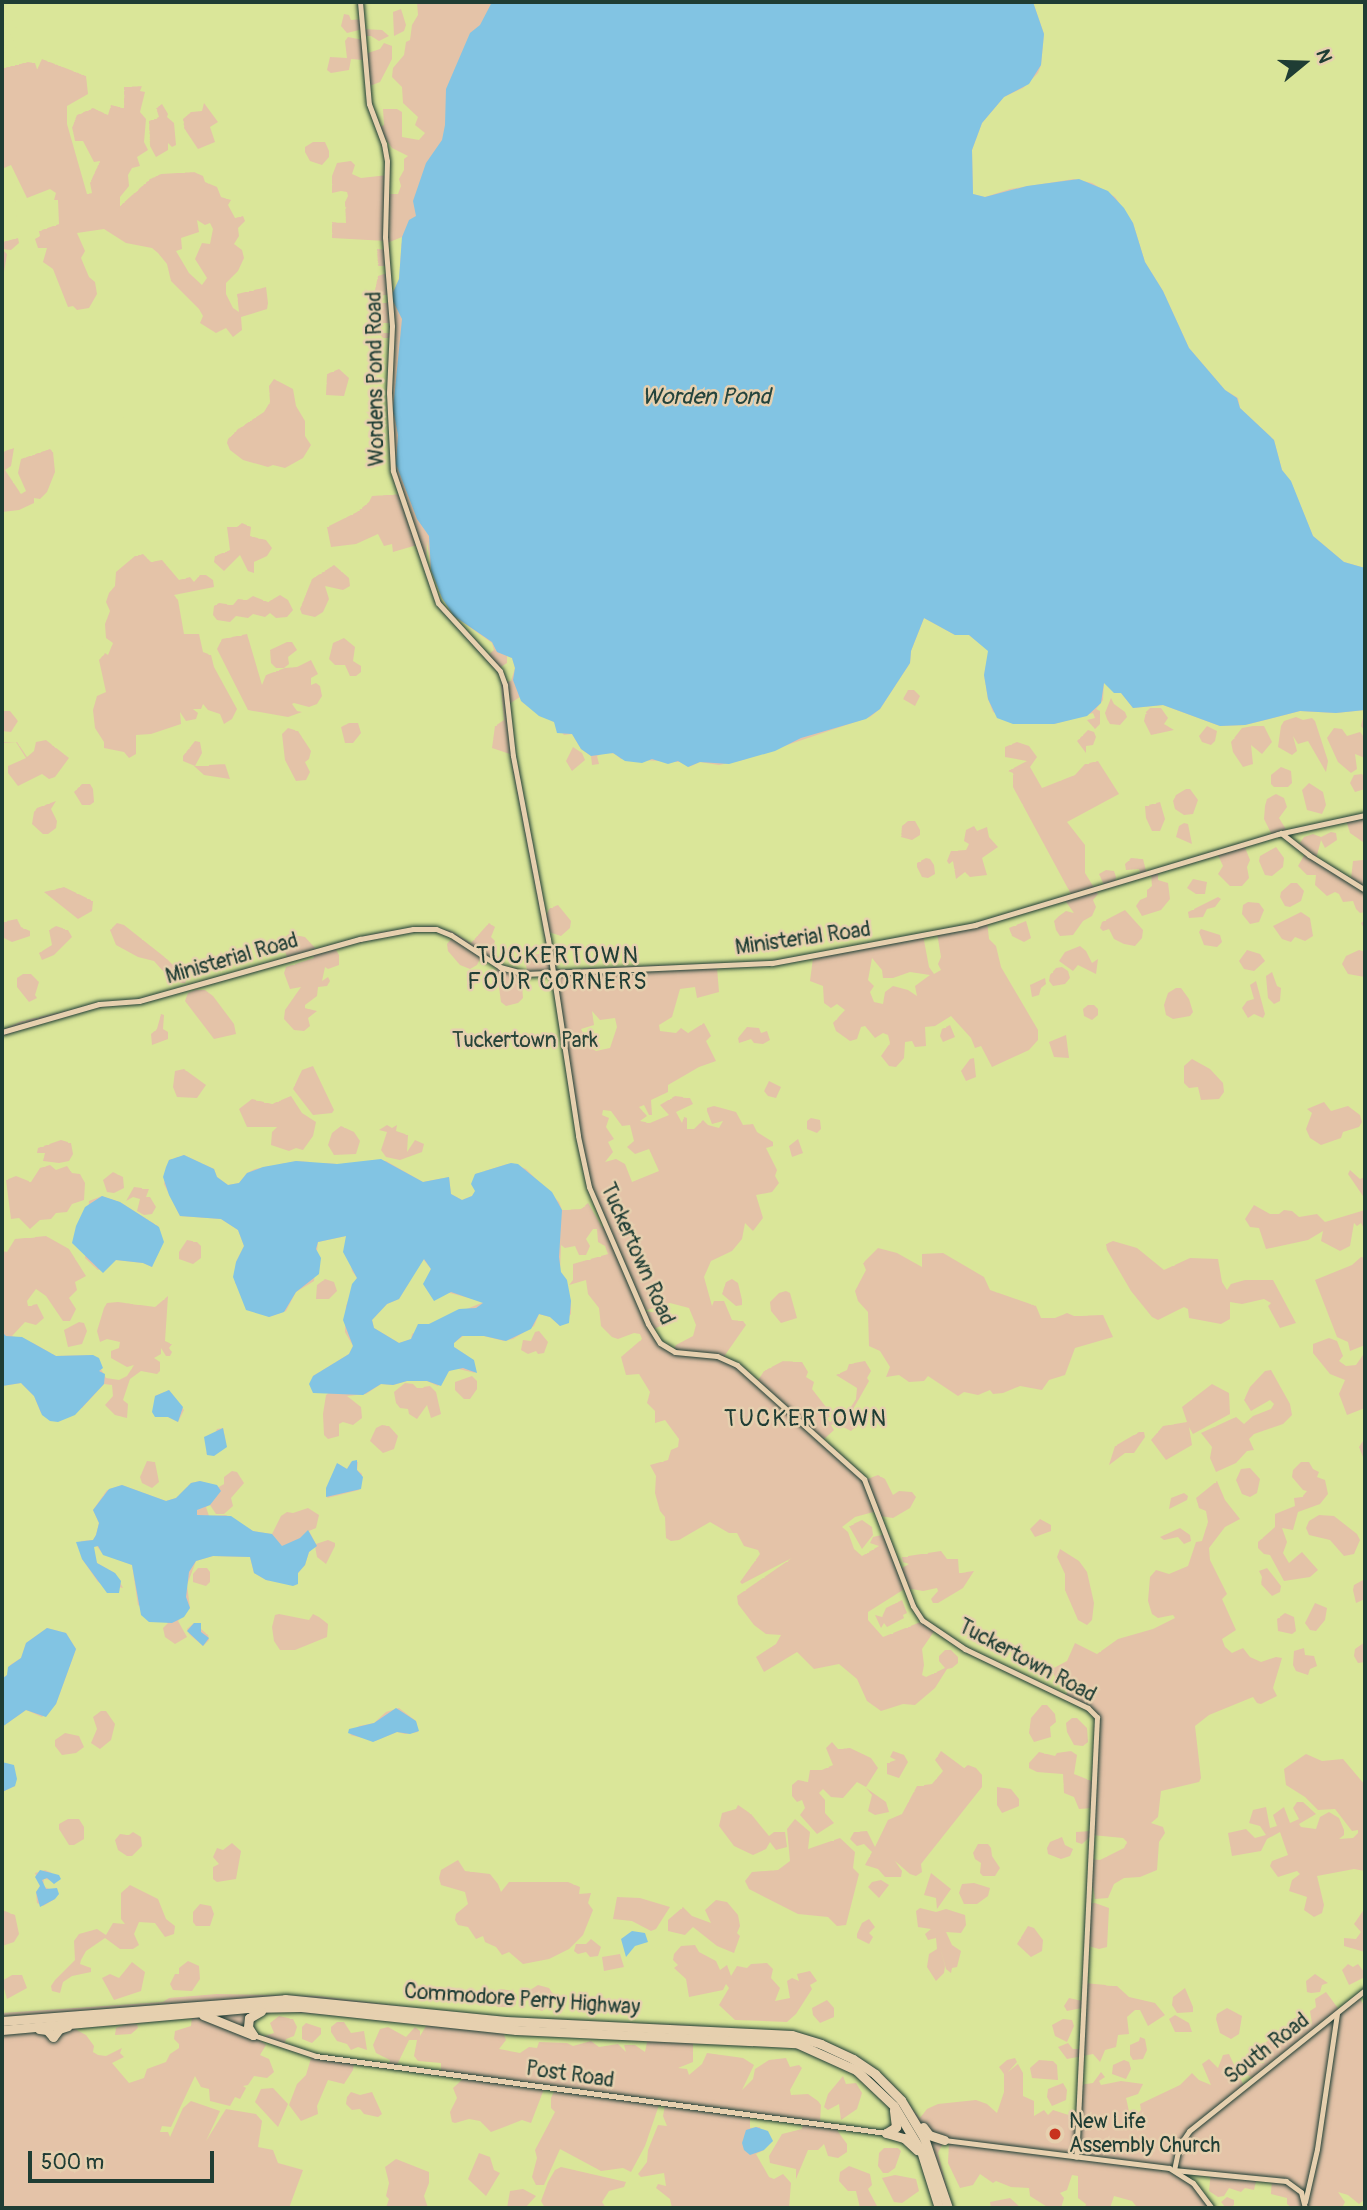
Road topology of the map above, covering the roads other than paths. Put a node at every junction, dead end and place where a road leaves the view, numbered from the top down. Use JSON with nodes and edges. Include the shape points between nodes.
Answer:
{"nodes":[{"id":1,"x":360,"y":2,"type":"edge"},
{"id":2,"x":1365,"y":816,"type":"edge"},
{"id":3,"x":1281,"y":833,"type":"junction"},
{"id":4,"x":1365,"y":890,"type":"edge"},
{"id":5,"x":553,"y":974,"type":"junction"},
{"id":6,"x":2,"y":1032,"type":"edge"},
{"id":7,"x":1365,"y":1990,"type":"edge"},
{"id":8,"x":272,"y":2008,"type":"junction"},
{"id":9,"x":189,"y":2013,"type":"junction"},
{"id":10,"x":1337,"y":2013,"type":"junction"},
{"id":11,"x":2,"y":2021,"type":"edge"},
{"id":12,"x":5,"y":2029,"type":"edge"},
{"id":13,"x":253,"y":2035,"type":"junction"},
{"id":14,"x":813,"y":2045,"type":"junction"},
{"id":15,"x":885,"y":2095,"type":"junction"},
{"id":16,"x":901,"y":2100,"type":"junction"},
{"id":17,"x":898,"y":2132,"type":"junction"},
{"id":18,"x":886,"y":2133,"type":"joint"},
{"id":19,"x":944,"y":2140,"type":"junction"},
{"id":20,"x":1076,"y":2156,"type":"junction"},
{"id":21,"x":929,"y":2161,"type":"junction"},
{"id":22,"x":1174,"y":2170,"type":"junction"},
{"id":23,"x":1305,"y":2206,"type":"edge"},
{"id":24,"x":939,"y":2208,"type":"edge"},
{"id":25,"x":947,"y":2208,"type":"edge"},
{"id":26,"x":1212,"y":2208,"type":"edge"}],
"edges":[{"from":1,"to":5,"type":"street","name":"Wordens Pond Road","via":[[369,104],[387,161],[393,471],[438,603],[504,680],[513,756]]},
{"from":2,"to":3,"type":"street","name":"Ministerial Road"},
{"from":3,"to":4,"type":"street"},
{"from":3,"to":5,"type":"street","name":"Ministerial Road","via":[[975,925],[891,942],[760,965]]},
{"from":5,"to":6,"type":"street","name":"Ministerial Road","via":[[512,972],[451,935],[436,929],[413,929],[359,939],[136,1002],[99,1004]]},
{"from":5,"to":20,"type":"street","name":"Tuckertown Road","via":[[587,1181],[659,1341],[675,1352],[717,1356],[737,1365],[858,1472],[922,1620],[965,1649],[1088,1708],[1097,1717]]},
{"from":7,"to":10,"type":"street","name":"South Road"},
{"from":8,"to":9,"type":"highway","name":"Commodore Perry Highway"},
{"from":8,"to":13,"type":"highway","via":[[249,2018]]},
{"from":8,"to":14,"type":"highway","name":"Commodore Perry Highway","via":[[315,2008],[516,2030]]},
{"from":9,"to":12,"type":"highway","name":"Commodore Perry Highway","via":[[66,2026],[53,2037],[43,2029]]},
{"from":9,"to":13,"type":"highway"},
{"from":10,"to":22,"type":"street","name":"South Road","via":[[1188,2131]]},
{"from":10,"to":23,"type":"street"},
{"from":11,"to":14,"type":"highway","name":"Commodore Perry Highway","via":[[285,1999],[506,2021],[770,2032]]},
{"from":13,"to":18,"type":"street","name":"Post Road","via":[[329,2058]]},
{"from":14,"to":15,"type":"highway","name":"Commodore Perry Highway","via":[[856,2070]]},
{"from":14,"to":16,"type":"highway","name":"Commodore Perry Highway","via":[[872,2071]]},
{"from":15,"to":17,"type":"highway","via":[[894,2110]]},
{"from":15,"to":21,"type":"highway","name":"Commodore Perry Highway"},
{"from":16,"to":19,"type":"highway","via":[[929,2135]]},
{"from":16,"to":21,"type":"highway","name":"Commodore Perry Highway"},
{"from":17,"to":18,"type":"highway"},
{"from":17,"to":21,"type":"highway"},
{"from":19,"to":20,"type":"street"},
{"from":19,"to":21,"type":"highway"},
{"from":20,"to":22,"type":"street"},
{"from":21,"to":24,"type":"highway","name":"Commodore Perry Highway"},
{"from":21,"to":25,"type":"highway","name":"Commodore Perry Highway"},
{"from":22,"to":23,"type":"street","via":[[1286,2181],[1298,2188]]},
{"from":22,"to":26,"type":"street","via":[[1194,2183]]}]}
